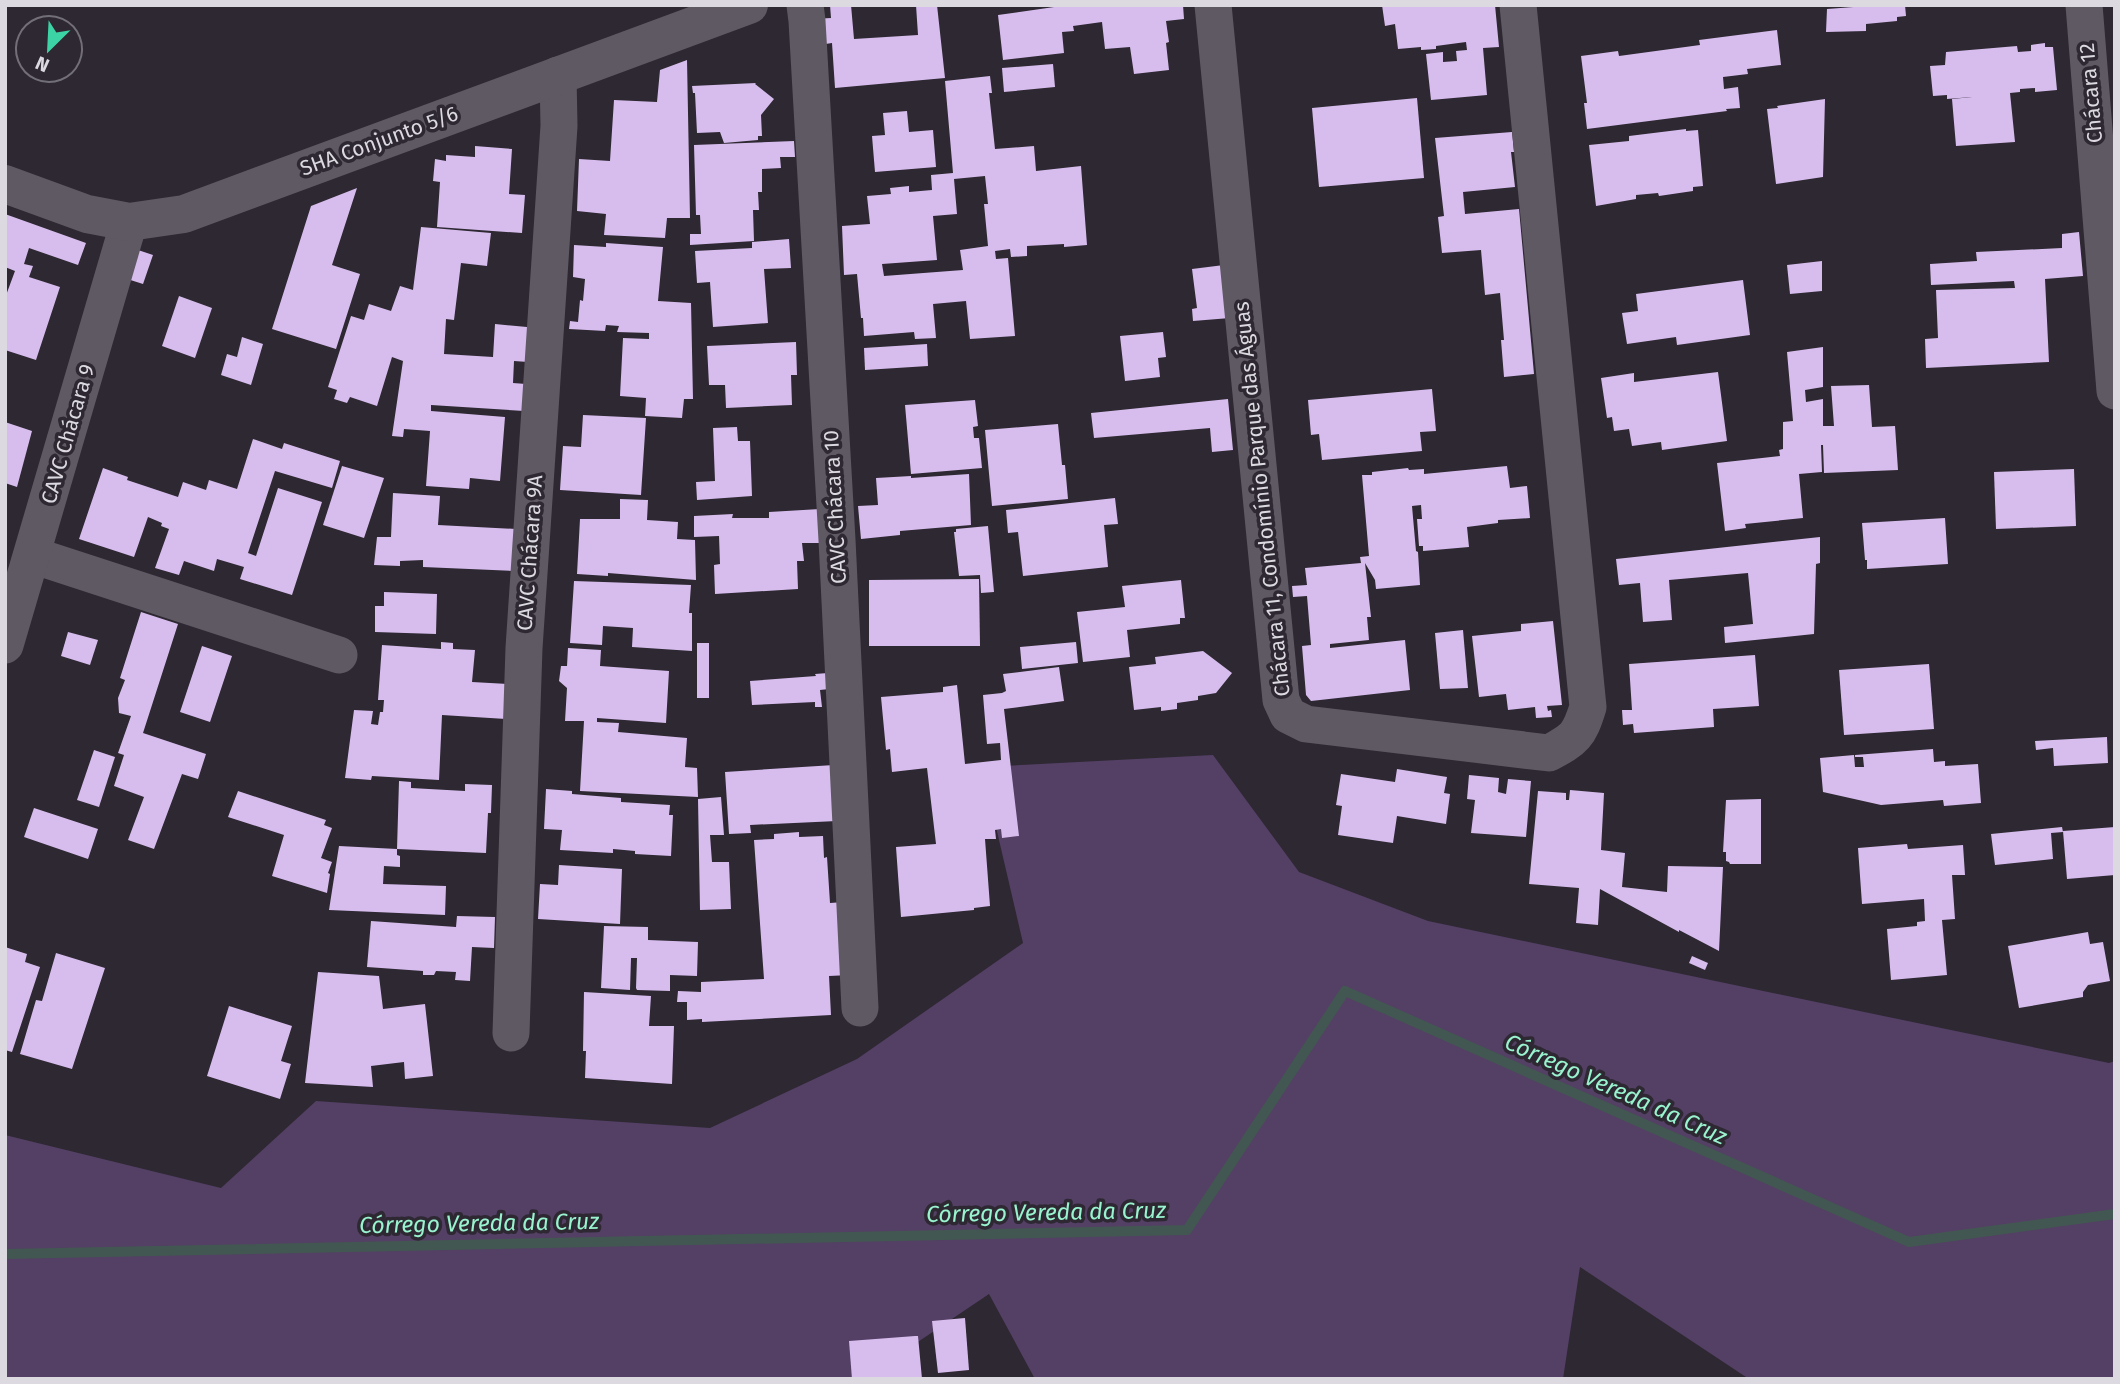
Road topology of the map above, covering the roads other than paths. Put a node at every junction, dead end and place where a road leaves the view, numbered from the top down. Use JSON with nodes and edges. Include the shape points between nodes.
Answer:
{"nodes":[{"id":1,"x":749,"y":5,"type":"edge"},
{"id":2,"x":805,"y":5,"type":"edge"},
{"id":3,"x":1213,"y":5,"type":"edge"},
{"id":4,"x":1518,"y":5,"type":"edge"},
{"id":5,"x":2084,"y":5,"type":"edge"},
{"id":6,"x":558,"y":75,"type":"junction"},
{"id":7,"x":5,"y":184,"type":"edge"},
{"id":8,"x":130,"y":222,"type":"junction"},
{"id":9,"x":2115,"y":391,"type":"edge"},
{"id":10,"x":32,"y":555,"type":"junction"},
{"id":11,"x":5,"y":645,"type":"edge"},
{"id":12,"x":339,"y":655,"type":"dead end"},
{"id":13,"x":860,"y":1009,"type":"dead end"},
{"id":14,"x":511,"y":1032,"type":"dead end"}],
"edges":[{"from":1,"to":6,"type":"street","name":"SHA Conjunto 5/6"},
{"from":2,"to":13,"type":"street","name":"CAVC Chácara 10"},
{"from":3,"to":4,"type":"street","name":"Chácara 11, Condomínio Parque das Águas","via":[[1281,700],[1287,715],[1306,724],[1549,752],[1581,729],[1588,707]]},
{"from":5,"to":9,"type":"street","name":"Chácara 12"},
{"from":6,"to":8,"type":"street","name":"SHA Conjunto 5/6","via":[[184,214]]},
{"from":6,"to":14,"type":"street","name":"CAVC Chácara 9A","via":[[559,126],[524,648]]},
{"from":7,"to":8,"type":"street","name":"SHA Conjunto 5/6","via":[[87,214]]},
{"from":8,"to":10,"type":"street","name":"CAVC Chácara 9"},
{"from":10,"to":11,"type":"street","name":"CAVC Chácara 9"},
{"from":10,"to":12,"type":"street"}]}
